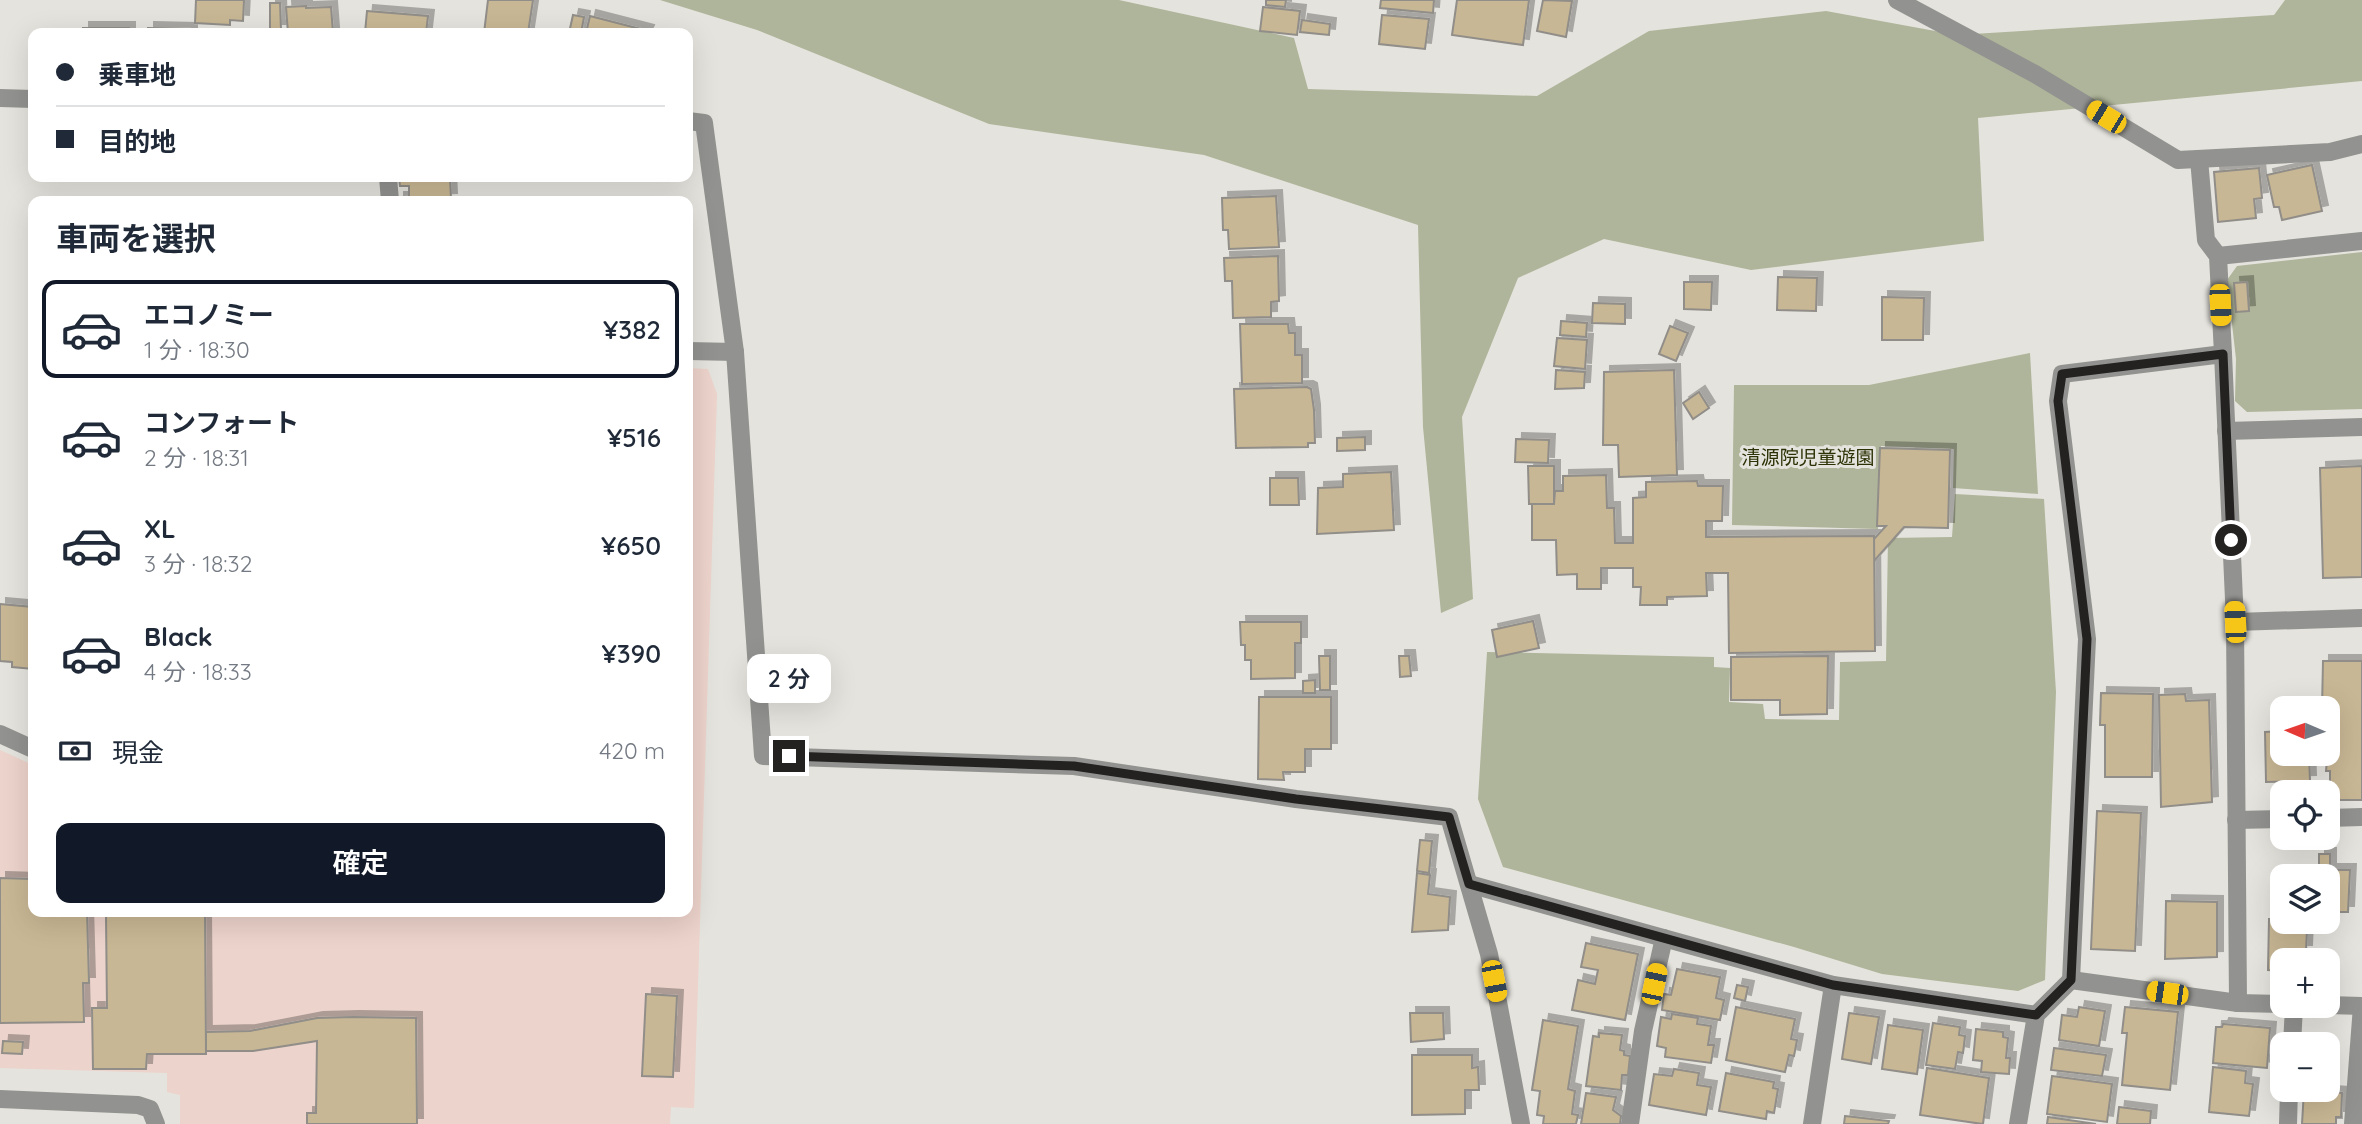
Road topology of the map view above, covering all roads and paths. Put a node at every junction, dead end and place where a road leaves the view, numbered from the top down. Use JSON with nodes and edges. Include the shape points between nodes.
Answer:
{"nodes":[{"id":1,"x":1897,"y":0,"type":"edge"},
{"id":2,"x":0,"y":98,"type":"edge"},
{"id":3,"x":28,"y":99,"type":"edge"},
{"id":4,"x":693,"y":122,"type":"edge"},
{"id":5,"x":2362,"y":144,"type":"edge"},
{"id":6,"x":2199,"y":159,"type":"junction"},
{"id":7,"x":2362,"y":241,"type":"edge"},
{"id":8,"x":2218,"y":256,"type":"junction"},
{"id":9,"x":693,"y":351,"type":"edge"},
{"id":10,"x":735,"y":352,"type":"junction"},
{"id":11,"x":2223,"y":354,"type":"junction"},
{"id":12,"x":2362,"y":427,"type":"edge"},
{"id":13,"x":2226,"y":431,"type":"junction"},
{"id":14,"x":2362,"y":618,"type":"edge"},
{"id":15,"x":2235,"y":622,"type":"junction"},
{"id":16,"x":0,"y":734,"type":"edge"},
{"id":17,"x":28,"y":746,"type":"edge"},
{"id":18,"x":2362,"y":817,"type":"edge"},
{"id":19,"x":2340,"y":818,"type":"edge"},
{"id":20,"x":2270,"y":819,"type":"edge"},
{"id":21,"x":2236,"y":820,"type":"junction"},
{"id":22,"x":1469,"y":884,"type":"junction"},
{"id":23,"x":1664,"y":938,"type":"junction"},
{"id":24,"x":2071,"y":980,"type":"junction"},
{"id":25,"x":1833,"y":985,"type":"junction"},
{"id":26,"x":2238,"y":1003,"type":"junction"},
{"id":27,"x":2270,"y":1004,"type":"edge"},
{"id":28,"x":2340,"y":1005,"type":"edge"},
{"id":29,"x":2362,"y":1006,"type":"edge"},
{"id":30,"x":2036,"y":1015,"type":"junction"},
{"id":31,"x":0,"y":1099,"type":"edge"},
{"id":32,"x":2289,"y":1102,"type":"edge"},
{"id":33,"x":156,"y":1124,"type":"edge"},
{"id":34,"x":1521,"y":1124,"type":"edge"},
{"id":35,"x":1630,"y":1124,"type":"edge"},
{"id":36,"x":1812,"y":1124,"type":"edge"},
{"id":37,"x":2018,"y":1124,"type":"edge"},
{"id":38,"x":2288,"y":1124,"type":"edge"},
{"id":39,"x":2353,"y":1124,"type":"edge"}],
"edges":[{"from":1,"to":6,"type":"street","via":[[2035,74],[2178,160]]},
{"from":2,"to":3,"type":"street"},
{"from":4,"to":10,"type":"street","via":[[704,123]]},
{"from":5,"to":6,"type":"street","via":[[2330,152]]},
{"from":6,"to":8,"type":"street","via":[[2206,240]]},
{"from":7,"to":8,"type":"street"},
{"from":8,"to":11,"type":"street"},
{"from":9,"to":10,"type":"street"},
{"from":10,"to":22,"type":"street","via":[[763,755],[1074,766],[1449,817]]},
{"from":11,"to":13,"type":"street"},
{"from":11,"to":24,"type":"street","via":[[2062,374],[2058,401],[2087,639]]},
{"from":12,"to":13,"type":"street"},
{"from":13,"to":15,"type":"street"},
{"from":14,"to":15,"type":"street"},
{"from":15,"to":21,"type":"street"},
{"from":16,"to":17,"type":"street"},
{"from":18,"to":19,"type":"street"},
{"from":20,"to":21,"type":"street"},
{"from":21,"to":26,"type":"street"},
{"from":22,"to":23,"type":"street"},
{"from":22,"to":34,"type":"street","via":[[1489,954]]},
{"from":23,"to":25,"type":"street"},
{"from":23,"to":35,"type":"street","via":[[1643,1031]]},
{"from":24,"to":26,"type":"street"},
{"from":24,"to":30,"type":"street"},
{"from":25,"to":30,"type":"street"},
{"from":25,"to":36,"type":"street"},
{"from":26,"to":27,"type":"street"},
{"from":28,"to":29,"type":"street"},
{"from":29,"to":39,"type":"street"},
{"from":30,"to":37,"type":"street"},
{"from":31,"to":33,"type":"street","via":[[138,1105],[150,1109]]},
{"from":32,"to":38,"type":"street"}]}
